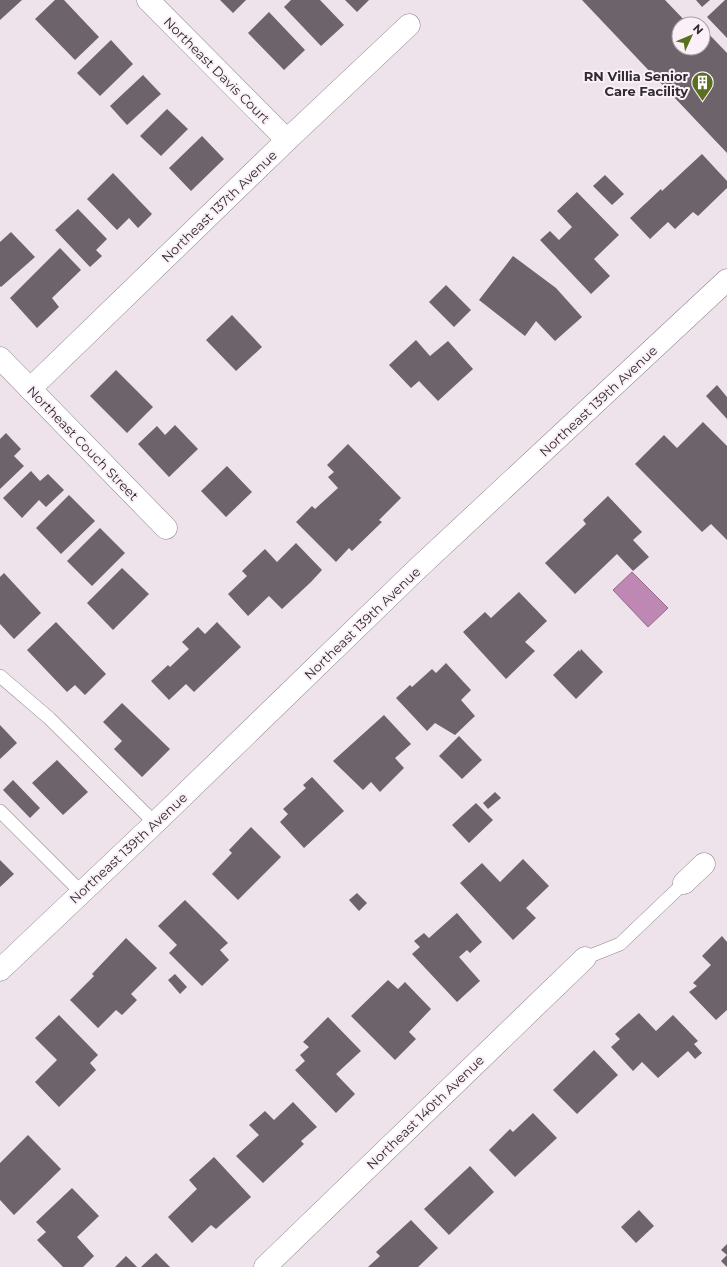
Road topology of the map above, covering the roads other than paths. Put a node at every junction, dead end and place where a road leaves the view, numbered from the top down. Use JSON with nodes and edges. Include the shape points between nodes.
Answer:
{"nodes":[{"id":1,"x":148,"y":0,"type":"edge"},
{"id":2,"x":409,"y":25,"type":"dead end"},
{"id":3,"x":287,"y":140,"type":"junction"},
{"id":4,"x":727,"y":280,"type":"edge"},
{"id":5,"x":0,"y":358,"type":"edge"},
{"id":6,"x":30,"y":389,"type":"junction"},
{"id":7,"x":166,"y":528,"type":"dead end"},
{"id":8,"x":0,"y":676,"type":"edge"},
{"id":9,"x":0,"y":811,"type":"edge"},
{"id":10,"x":155,"y":823,"type":"junction"},
{"id":11,"x":704,"y":864,"type":"dead end"},
{"id":12,"x":684,"y":883,"type":"joint"},
{"id":13,"x":81,"y":892,"type":"junction"},
{"id":14,"x":585,"y":958,"type":"joint"},
{"id":15,"x":0,"y":970,"type":"edge"},
{"id":16,"x":265,"y":1267,"type":"edge"}],
"edges":[{"from":1,"to":3,"type":"street","name":"Northeast Davis Court"},
{"from":2,"to":3,"type":"street","name":"Northeast 137th Avenue"},
{"from":3,"to":6,"type":"street","name":"Northeast 137th Avenue"},
{"from":4,"to":10,"type":"street","name":"Northeast 139th Avenue","via":[[416,570]]},
{"from":5,"to":6,"type":"street","name":"Northeast Couch Street"},
{"from":6,"to":7,"type":"street","name":"Northeast Couch Street"},
{"from":8,"to":10,"type":"lane","via":[[49,718]]},
{"from":9,"to":13,"type":"lane"},
{"from":10,"to":13,"type":"street","name":"Northeast 139th Avenue"},
{"from":11,"to":12,"type":"street"},
{"from":12,"to":14,"type":"lane","via":[[620,944]]},
{"from":13,"to":15,"type":"street","name":"Northeast 139th Avenue"},
{"from":14,"to":16,"type":"street","name":"Northeast 140th Avenue"}]}
